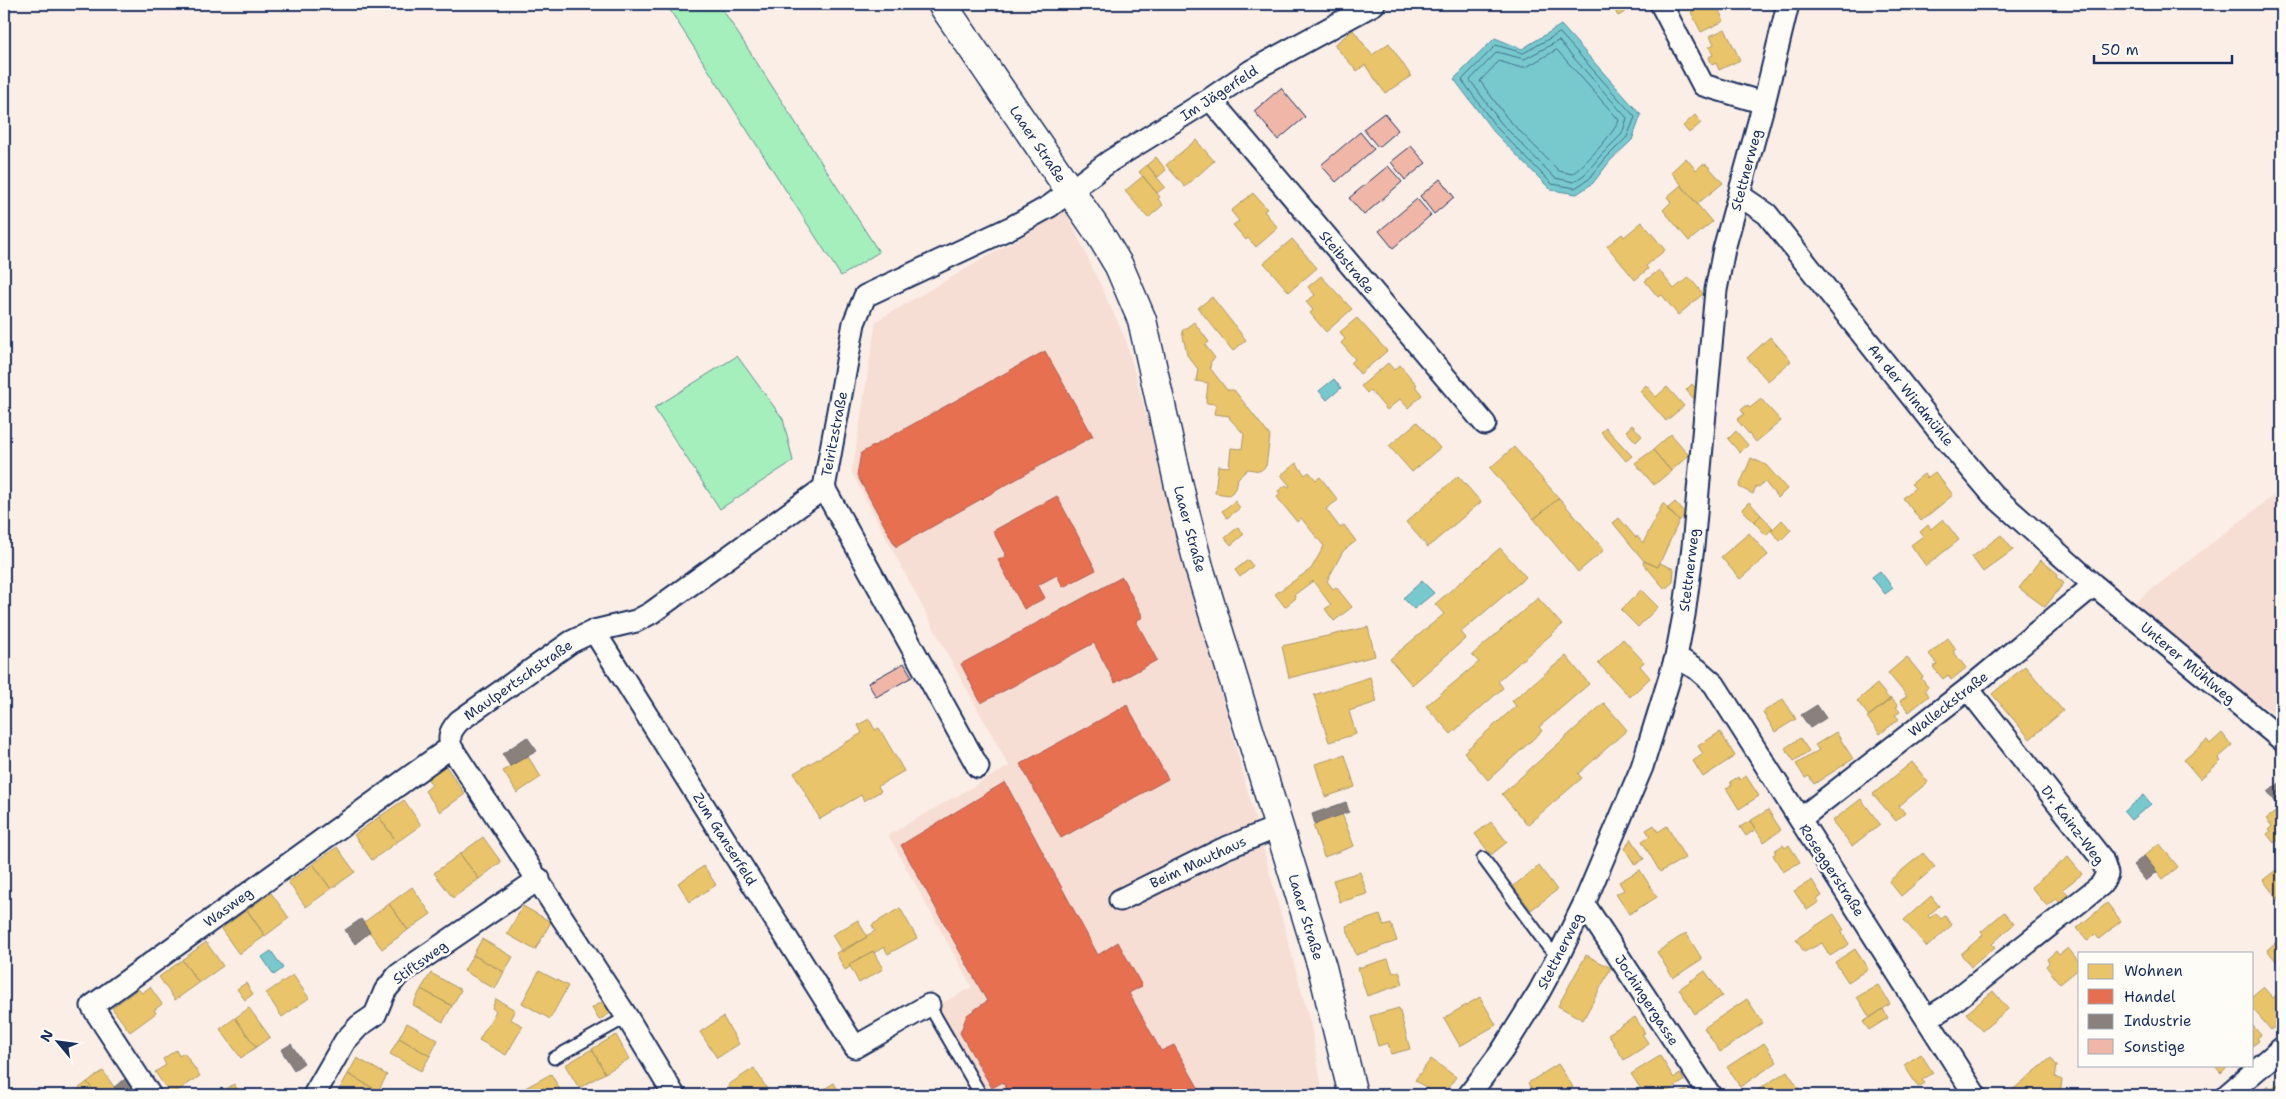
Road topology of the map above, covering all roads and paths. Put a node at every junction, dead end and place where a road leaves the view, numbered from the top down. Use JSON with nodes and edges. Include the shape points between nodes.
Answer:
{"nodes":[{"id":1,"x":942,"y":4,"type":"edge"},
{"id":2,"x":1374,"y":4,"type":"edge"},
{"id":3,"x":1661,"y":4,"type":"edge"},
{"id":4,"x":1788,"y":4,"type":"edge"},
{"id":5,"x":1210,"y":99,"type":"junction"},
{"id":6,"x":1764,"y":103,"type":"junction"},
{"id":7,"x":1070,"y":190,"type":"junction"},
{"id":8,"x":1739,"y":195,"type":"junction"},
{"id":9,"x":1485,"y":424,"type":"dead end"},
{"id":10,"x":824,"y":488,"type":"junction"},
{"id":11,"x":2094,"y":585,"type":"junction"},
{"id":12,"x":594,"y":631,"type":"junction"},
{"id":13,"x":1676,"y":657,"type":"junction"},
{"id":14,"x":1968,"y":689,"type":"junction"},
{"id":15,"x":2282,"y":740,"type":"edge"},
{"id":16,"x":452,"y":746,"type":"junction"},
{"id":17,"x":978,"y":767,"type":"dead end"},
{"id":18,"x":1800,"y":819,"type":"junction"},
{"id":19,"x":1278,"y":827,"type":"junction"},
{"id":20,"x":1482,"y":858,"type":"dead end"},
{"id":21,"x":539,"y":879,"type":"junction"},
{"id":22,"x":1120,"y":900,"type":"dead end"},
{"id":23,"x":1584,"y":904,"type":"junction"},
{"id":24,"x":1560,"y":955,"type":"junction"},
{"id":25,"x":929,"y":1005,"type":"joint"},
{"id":26,"x":627,"y":1017,"type":"junction"},
{"id":27,"x":1927,"y":1019,"type":"junction"},
{"id":28,"x":2282,"y":1048,"type":"edge"},
{"id":29,"x":554,"y":1058,"type":"dead end"},
{"id":30,"x":150,"y":1095,"type":"edge"},
{"id":31,"x":314,"y":1095,"type":"edge"},
{"id":32,"x":674,"y":1095,"type":"edge"},
{"id":33,"x":981,"y":1095,"type":"edge"},
{"id":34,"x":1353,"y":1095,"type":"edge"},
{"id":35,"x":1468,"y":1095,"type":"edge"},
{"id":36,"x":1710,"y":1095,"type":"edge"},
{"id":37,"x":1975,"y":1095,"type":"edge"},
{"id":38,"x":2227,"y":1095,"type":"edge"}],
"edges":[{"from":1,"to":7,"type":"street","name":"Laaer Straße"},
{"from":2,"to":5,"type":"street","name":"Im Jägerfeld","via":[[1252,70]]},
{"from":3,"to":6,"type":"street","via":[[1703,85]]},
{"from":4,"to":6,"type":"street","name":"Stettnerweg"},
{"from":5,"to":7,"type":"street","name":"Im Jägerfeld","via":[[1110,161]]},
{"from":5,"to":9,"type":"street","name":"Steibstraße"},
{"from":6,"to":8,"type":"street","name":"Stettnerweg"},
{"from":7,"to":10,"type":"street","name":"Teiritzstraße","via":[[1050,206],[1014,226],[865,296],[854,323]]},
{"from":7,"to":19,"type":"street","name":"Laaer Straße","via":[[1119,266],[1142,320],[1197,558]]},
{"from":8,"to":11,"type":"street","name":"An der Windmühle","via":[[1767,214],[1987,489]]},
{"from":8,"to":13,"type":"street","name":"Stettnerweg","via":[[1716,290],[1693,547]]},
{"from":10,"to":12,"type":"street","name":"Maulpertschstraße","via":[[651,614]]},
{"from":10,"to":17,"type":"street","name":"Teiritzstraße"},
{"from":11,"to":14,"type":"street","name":"Walleckstraße"},
{"from":11,"to":15,"type":"street","name":"Unterer Mühlweg"},
{"from":12,"to":16,"type":"street","name":"Maulpertschstraße","via":[[571,642],[459,721],[450,731]]},
{"from":12,"to":25,"type":"street","name":"Zum Ganserfeld","via":[[855,1047]]},
{"from":13,"to":18,"type":"street","name":"Roseggerstraße","via":[[1698,668],[1714,684]]},
{"from":13,"to":23,"type":"street","name":"Stettnerweg","via":[[1642,767]]},
{"from":14,"to":18,"type":"street","name":"Walleckstraße"},
{"from":14,"to":27,"type":"street","name":"Dr. Kainz-Weg","via":[[2102,859],[2106,874],[2101,885]]},
{"from":16,"to":21,"type":"street"},
{"from":16,"to":30,"type":"street","name":"Wasweg","via":[[92,1006]]},
{"from":18,"to":27,"type":"street","name":"Roseggerstraße"},
{"from":19,"to":22,"type":"street","name":"Beim Mauthaus","via":[[1223,849]]},
{"from":19,"to":34,"type":"street","name":"Laaer Straße","via":[[1322,967]]},
{"from":20,"to":24,"type":"lane","via":[[1548,947]]},
{"from":21,"to":26,"type":"street"},
{"from":21,"to":31,"type":"street","name":"Stiftsweg","via":[[398,975],[384,992],[376,1015],[344,1041]]},
{"from":23,"to":24,"type":"street","name":"Stettnerweg"},
{"from":23,"to":36,"type":"street","name":"Jochingergasse"},
{"from":24,"to":35,"type":"street","name":"Stettnerweg","via":[[1502,1051]]},
{"from":25,"to":33,"type":"lane"},
{"from":26,"to":29,"type":"lane"},
{"from":26,"to":32,"type":"street"},
{"from":27,"to":37,"type":"street","name":"Roseggerstraße"},
{"from":28,"to":38,"type":"street"}]}
